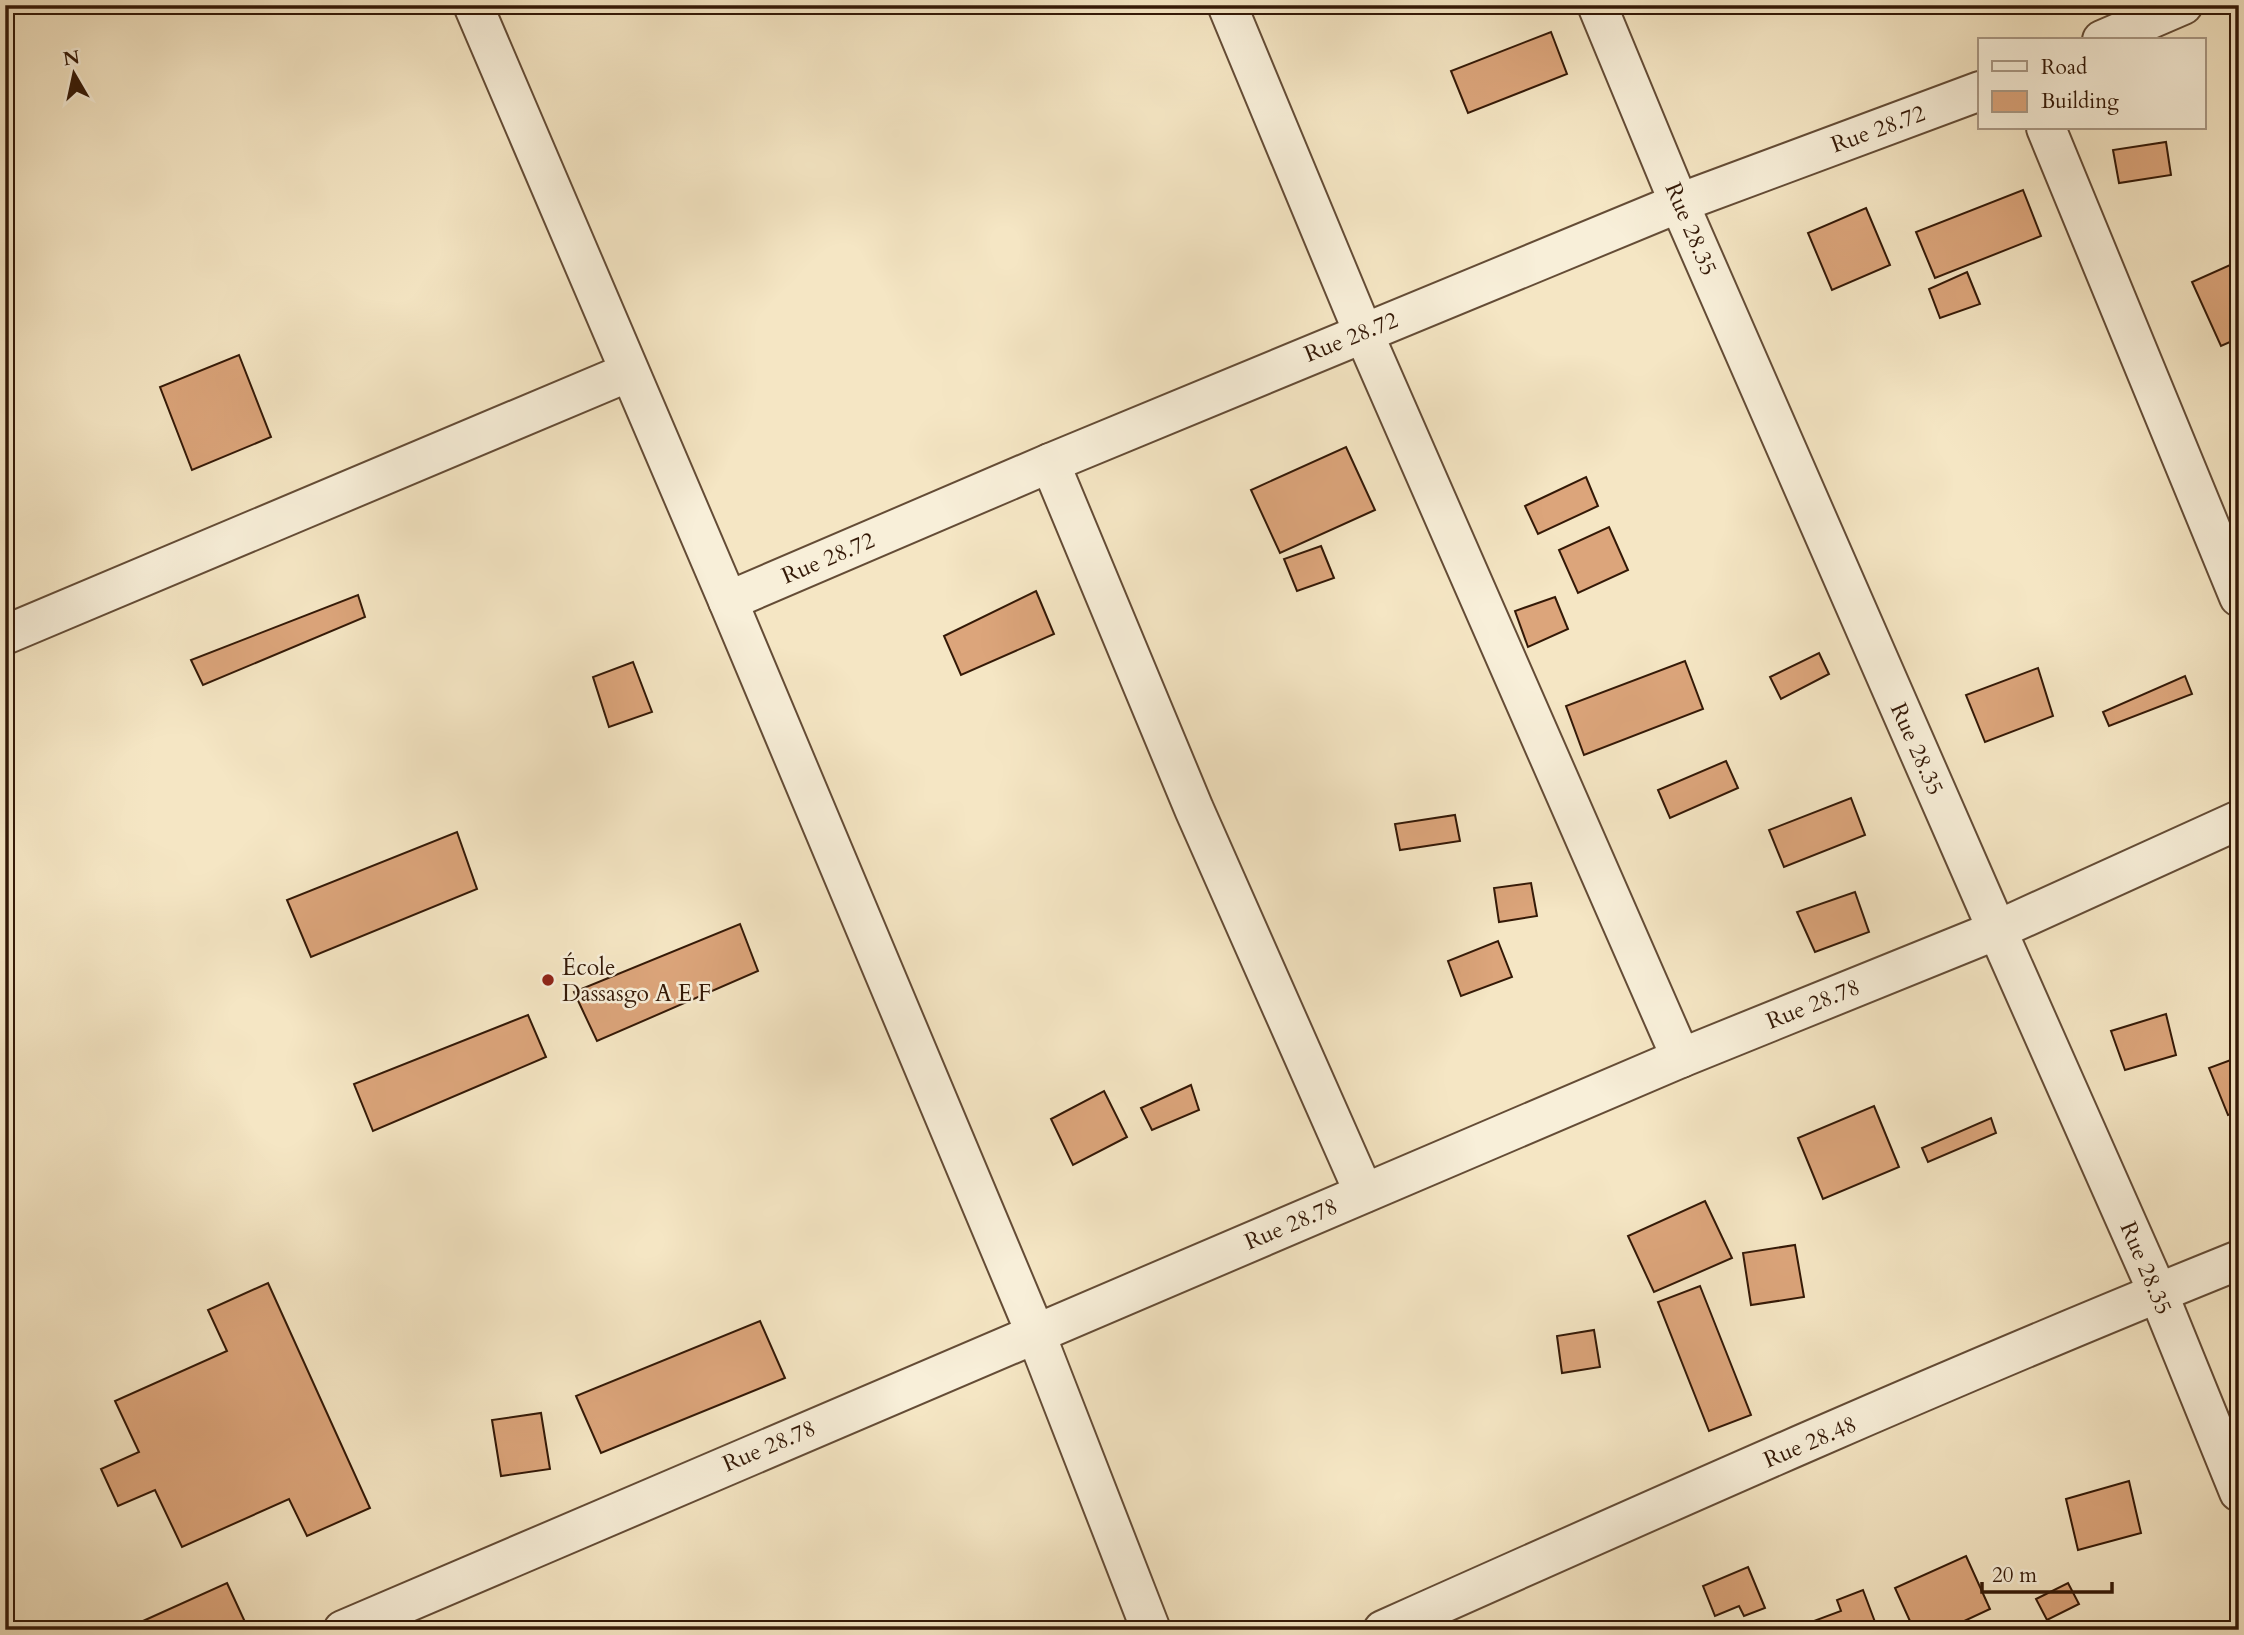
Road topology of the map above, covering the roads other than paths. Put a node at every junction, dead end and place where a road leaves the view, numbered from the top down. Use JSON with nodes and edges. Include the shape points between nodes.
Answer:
{"nodes":[{"id":1,"x":473,"y":5,"type":"edge"},
{"id":2,"x":1227,"y":5,"type":"edge"},
{"id":3,"x":1597,"y":5,"type":"edge"},
{"id":4,"x":2183,"y":5,"type":"edge"},
{"id":5,"x":2107,"y":38,"type":"edge"},
{"id":6,"x":1978,"y":91,"type":"edge"},
{"id":7,"x":2047,"y":130,"type":"edge"},
{"id":8,"x":1679,"y":203,"type":"junction"},
{"id":9,"x":1363,"y":332,"type":"junction"},
{"id":10,"x":629,"y":372,"type":"junction"},
{"id":11,"x":1050,"y":463,"type":"junction"},
{"id":12,"x":2239,"y":597,"type":"edge"},
{"id":13,"x":729,"y":601,"type":"junction"},
{"id":14,"x":5,"y":635,"type":"edge"},
{"id":15,"x":2239,"y":820,"type":"edge"},
{"id":16,"x":1997,"y":930,"type":"junction"},
{"id":17,"x":1681,"y":1058,"type":"junction"},
{"id":18,"x":1364,"y":1194,"type":"junction"},
{"id":19,"x":2239,"y":1260,"type":"edge"},
{"id":20,"x":2158,"y":1293,"type":"junction"},
{"id":21,"x":1035,"y":1332,"type":"junction"},
{"id":22,"x":2239,"y":1492,"type":"edge"},
{"id":23,"x":343,"y":1630,"type":"edge"},
{"id":24,"x":1151,"y":1630,"type":"edge"},
{"id":25,"x":1383,"y":1630,"type":"edge"}],
"edges":[{"from":1,"to":10,"type":"street"},
{"from":2,"to":9,"type":"street"},
{"from":3,"to":8,"type":"street","name":"Rue 28.35"},
{"from":4,"to":5,"type":"street"},
{"from":6,"to":8,"type":"street","name":"Rue 28.72"},
{"from":7,"to":12,"type":"street"},
{"from":8,"to":9,"type":"street","name":"Rue 28.72"},
{"from":8,"to":16,"type":"street","name":"Rue 28.35"},
{"from":9,"to":11,"type":"street","name":"Rue 28.72"},
{"from":9,"to":17,"type":"street"},
{"from":10,"to":13,"type":"street"},
{"from":10,"to":14,"type":"street"},
{"from":11,"to":13,"type":"street","name":"Rue 28.72"},
{"from":11,"to":18,"type":"street","via":[[1194,809]]},
{"from":13,"to":21,"type":"street"},
{"from":15,"to":16,"type":"street","name":"Rue 28.78"},
{"from":16,"to":17,"type":"street","name":"Rue 28.78"},
{"from":16,"to":20,"type":"street","name":"Rue 28.35"},
{"from":17,"to":18,"type":"street","name":"Rue 28.78"},
{"from":18,"to":21,"type":"street","name":"Rue 28.78"},
{"from":19,"to":20,"type":"street","name":"Rue 28.48"},
{"from":20,"to":22,"type":"street","name":"Rue 28.35"},
{"from":20,"to":25,"type":"street","name":"Rue 28.48"},
{"from":21,"to":23,"type":"street","name":"Rue 28.78"},
{"from":21,"to":24,"type":"street"}]}
